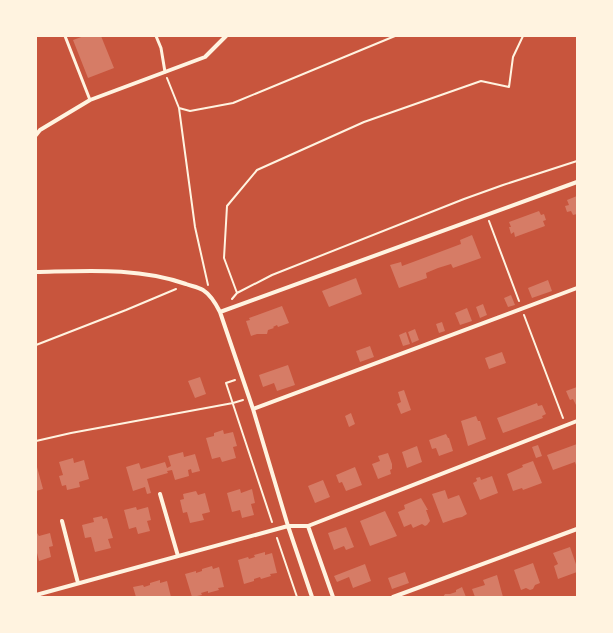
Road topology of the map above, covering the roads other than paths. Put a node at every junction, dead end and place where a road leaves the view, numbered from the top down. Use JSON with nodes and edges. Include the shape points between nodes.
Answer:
{"nodes":[{"id":1,"x":66,"y":36,"type":"edge"},
{"id":2,"x":156,"y":36,"type":"edge"},
{"id":3,"x":226,"y":36,"type":"edge"},
{"id":4,"x":165,"y":72,"type":"junction"},
{"id":5,"x":90,"y":100,"type":"junction"},
{"id":6,"x":36,"y":135,"type":"edge"},
{"id":7,"x":577,"y":182,"type":"edge"},
{"id":8,"x":36,"y":272,"type":"edge"},
{"id":9,"x":577,"y":288,"type":"edge"},
{"id":10,"x":220,"y":312,"type":"junction"},
{"id":11,"x":253,"y":409,"type":"junction"},
{"id":12,"x":577,"y":421,"type":"edge"},
{"id":13,"x":160,"y":494,"type":"dead end"},
{"id":14,"x":62,"y":521,"type":"dead end"},
{"id":15,"x":288,"y":526,"type":"junction"},
{"id":16,"x":308,"y":526,"type":"junction"},
{"id":17,"x":577,"y":529,"type":"edge"},
{"id":18,"x":178,"y":556,"type":"junction"},
{"id":19,"x":78,"y":583,"type":"junction"},
{"id":20,"x":36,"y":595,"type":"edge"},
{"id":21,"x":312,"y":597,"type":"edge"},
{"id":22,"x":333,"y":597,"type":"edge"},
{"id":23,"x":393,"y":597,"type":"edge"}],
"edges":[{"from":1,"to":5,"type":"lane"},
{"from":2,"to":4,"type":"lane"},
{"from":3,"to":4,"type":"street","via":[[205,57]]},
{"from":4,"to":5,"type":"street"},
{"from":5,"to":6,"type":"street","via":[[40,130]]},
{"from":7,"to":10,"type":"street"},
{"from":8,"to":10,"type":"street","via":[[149,274],[204,290]]},
{"from":9,"to":11,"type":"street"},
{"from":10,"to":11,"type":"street"},
{"from":11,"to":15,"type":"street"},
{"from":12,"to":16,"type":"street"},
{"from":13,"to":18,"type":"street"},
{"from":14,"to":19,"type":"street"},
{"from":15,"to":16,"type":"street"},
{"from":15,"to":18,"type":"street"},
{"from":15,"to":21,"type":"street"},
{"from":16,"to":22,"type":"street"},
{"from":17,"to":23,"type":"street"},
{"from":18,"to":19,"type":"street"},
{"from":19,"to":20,"type":"street"}]}
